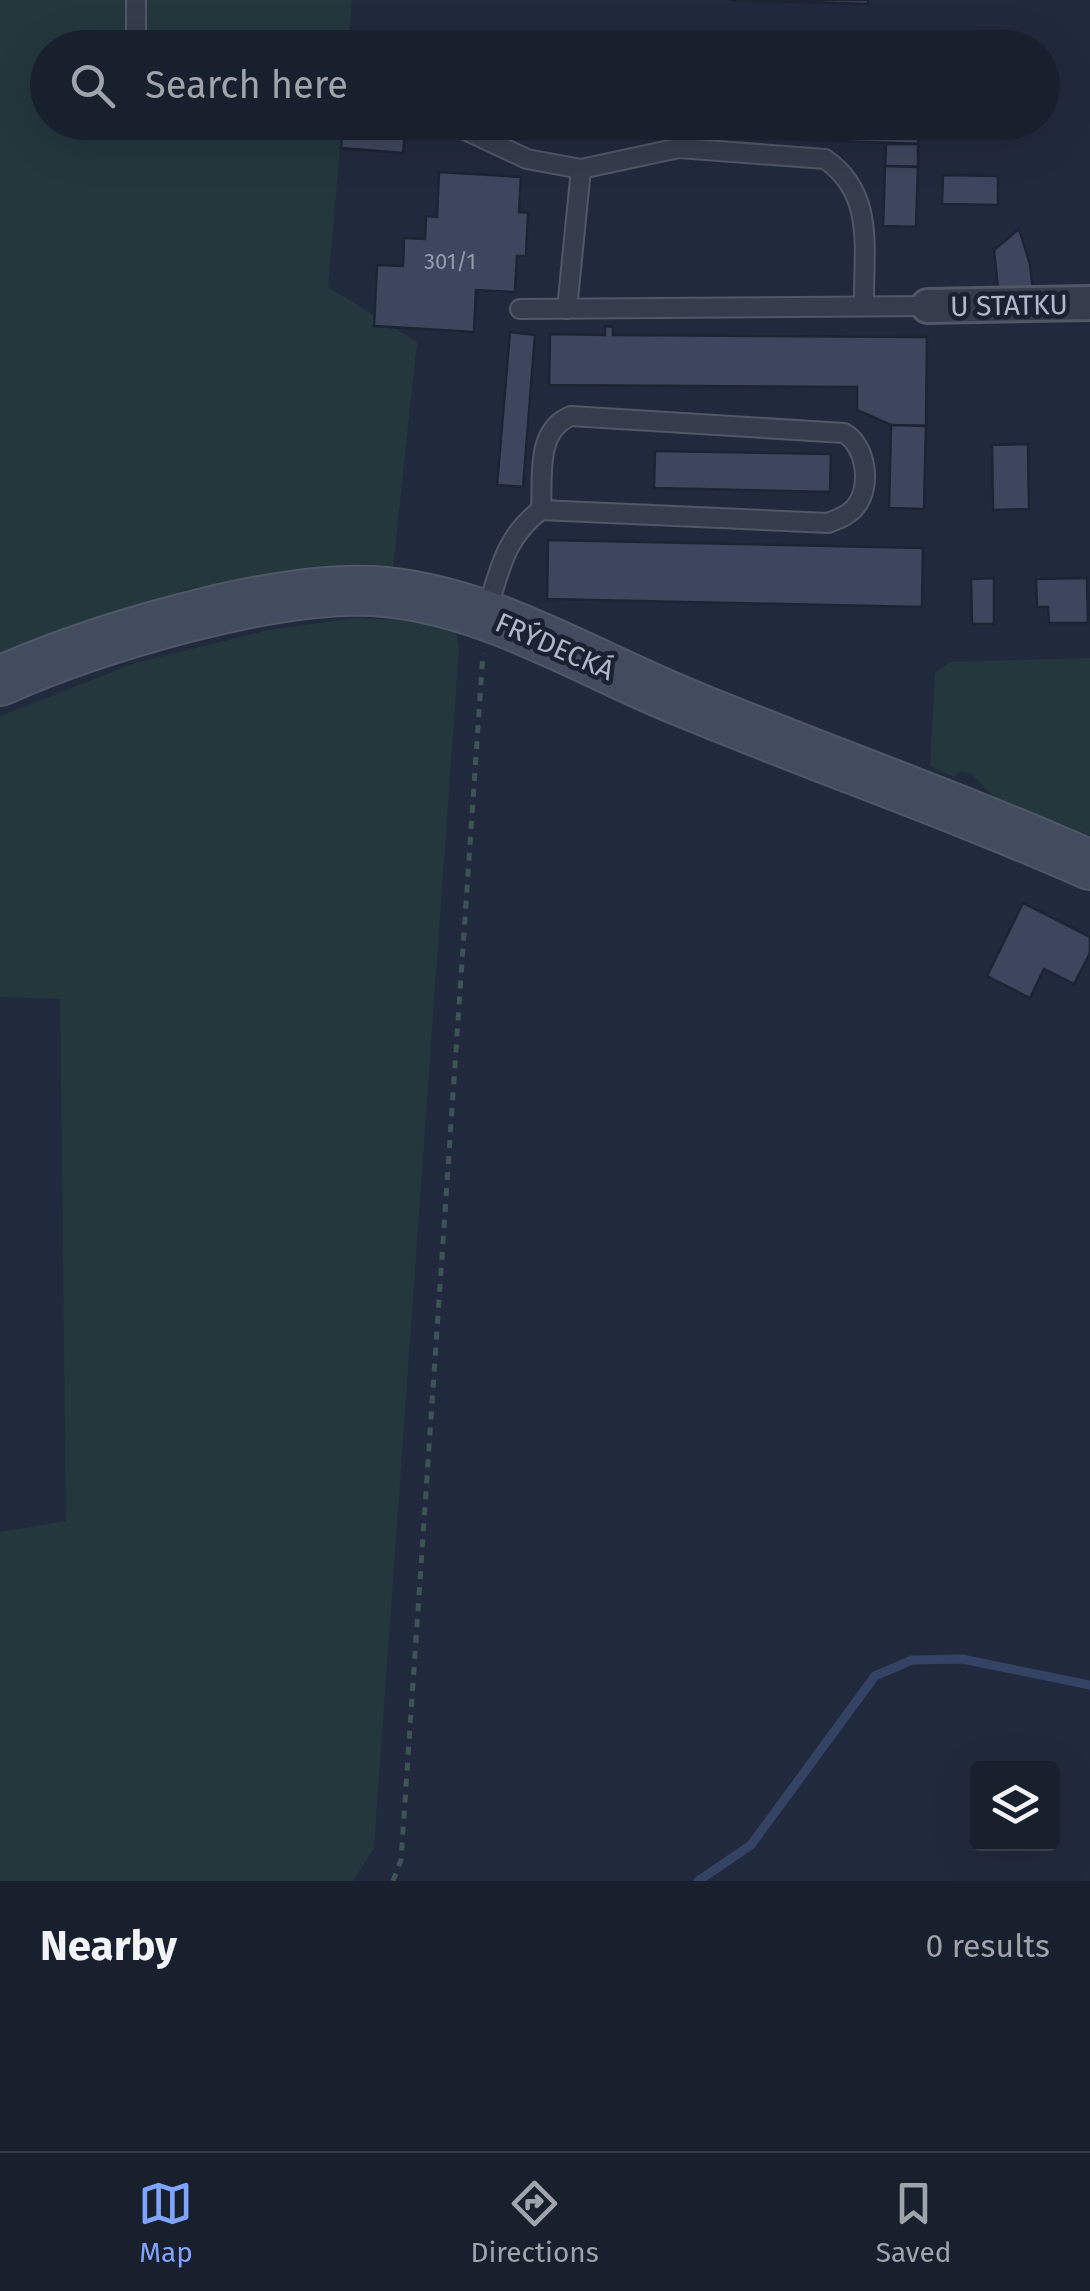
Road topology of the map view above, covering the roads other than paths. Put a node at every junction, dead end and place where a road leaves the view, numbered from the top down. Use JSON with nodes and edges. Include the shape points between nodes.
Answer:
{"nodes":[{"id":1,"x":136,"y":0,"type":"edge"},
{"id":2,"x":136,"y":30,"type":"edge"},
{"id":3,"x":486,"y":140,"type":"edge"},
{"id":4,"x":581,"y":169,"type":"junction"},
{"id":5,"x":1090,"y":304,"type":"edge"},
{"id":6,"x":864,"y":306,"type":"junction"},
{"id":7,"x":928,"y":306,"type":"joint"},
{"id":8,"x":520,"y":309,"type":"dead end"},
{"id":9,"x":567,"y":309,"type":"junction"},
{"id":10,"x":542,"y":510,"type":"junction"},
{"id":11,"x":486,"y":615,"type":"junction"},
{"id":12,"x":0,"y":681,"type":"edge"},
{"id":13,"x":1090,"y":865,"type":"edge"}],
"edges":[{"from":1,"to":2,"type":"lane"},
{"from":3,"to":4,"type":"lane","via":[[527,159]]},
{"from":4,"to":6,"type":"lane","via":[[678,148],[826,159],[846,173],[862,205]]},
{"from":4,"to":9,"type":"lane"},
{"from":5,"to":7,"type":"street","name":"U STATKU"},
{"from":6,"to":7,"type":"lane"},
{"from":6,"to":9,"type":"lane"},
{"from":8,"to":9,"type":"lane"},
{"from":10,"to":10,"type":"lane","via":[[828,523],[856,507],[864,489],[862,453],[844,433],[571,416],[546,441]]},
{"from":10,"to":11,"type":"lane","via":[[510,540]]},
{"from":11,"to":12,"type":"street","name":"FRÝDECKÁ","via":[[413,595],[308,592],[128,636]]},
{"from":11,"to":13,"type":"street","name":"FRÝDECKÁ","via":[[681,702]]}]}
